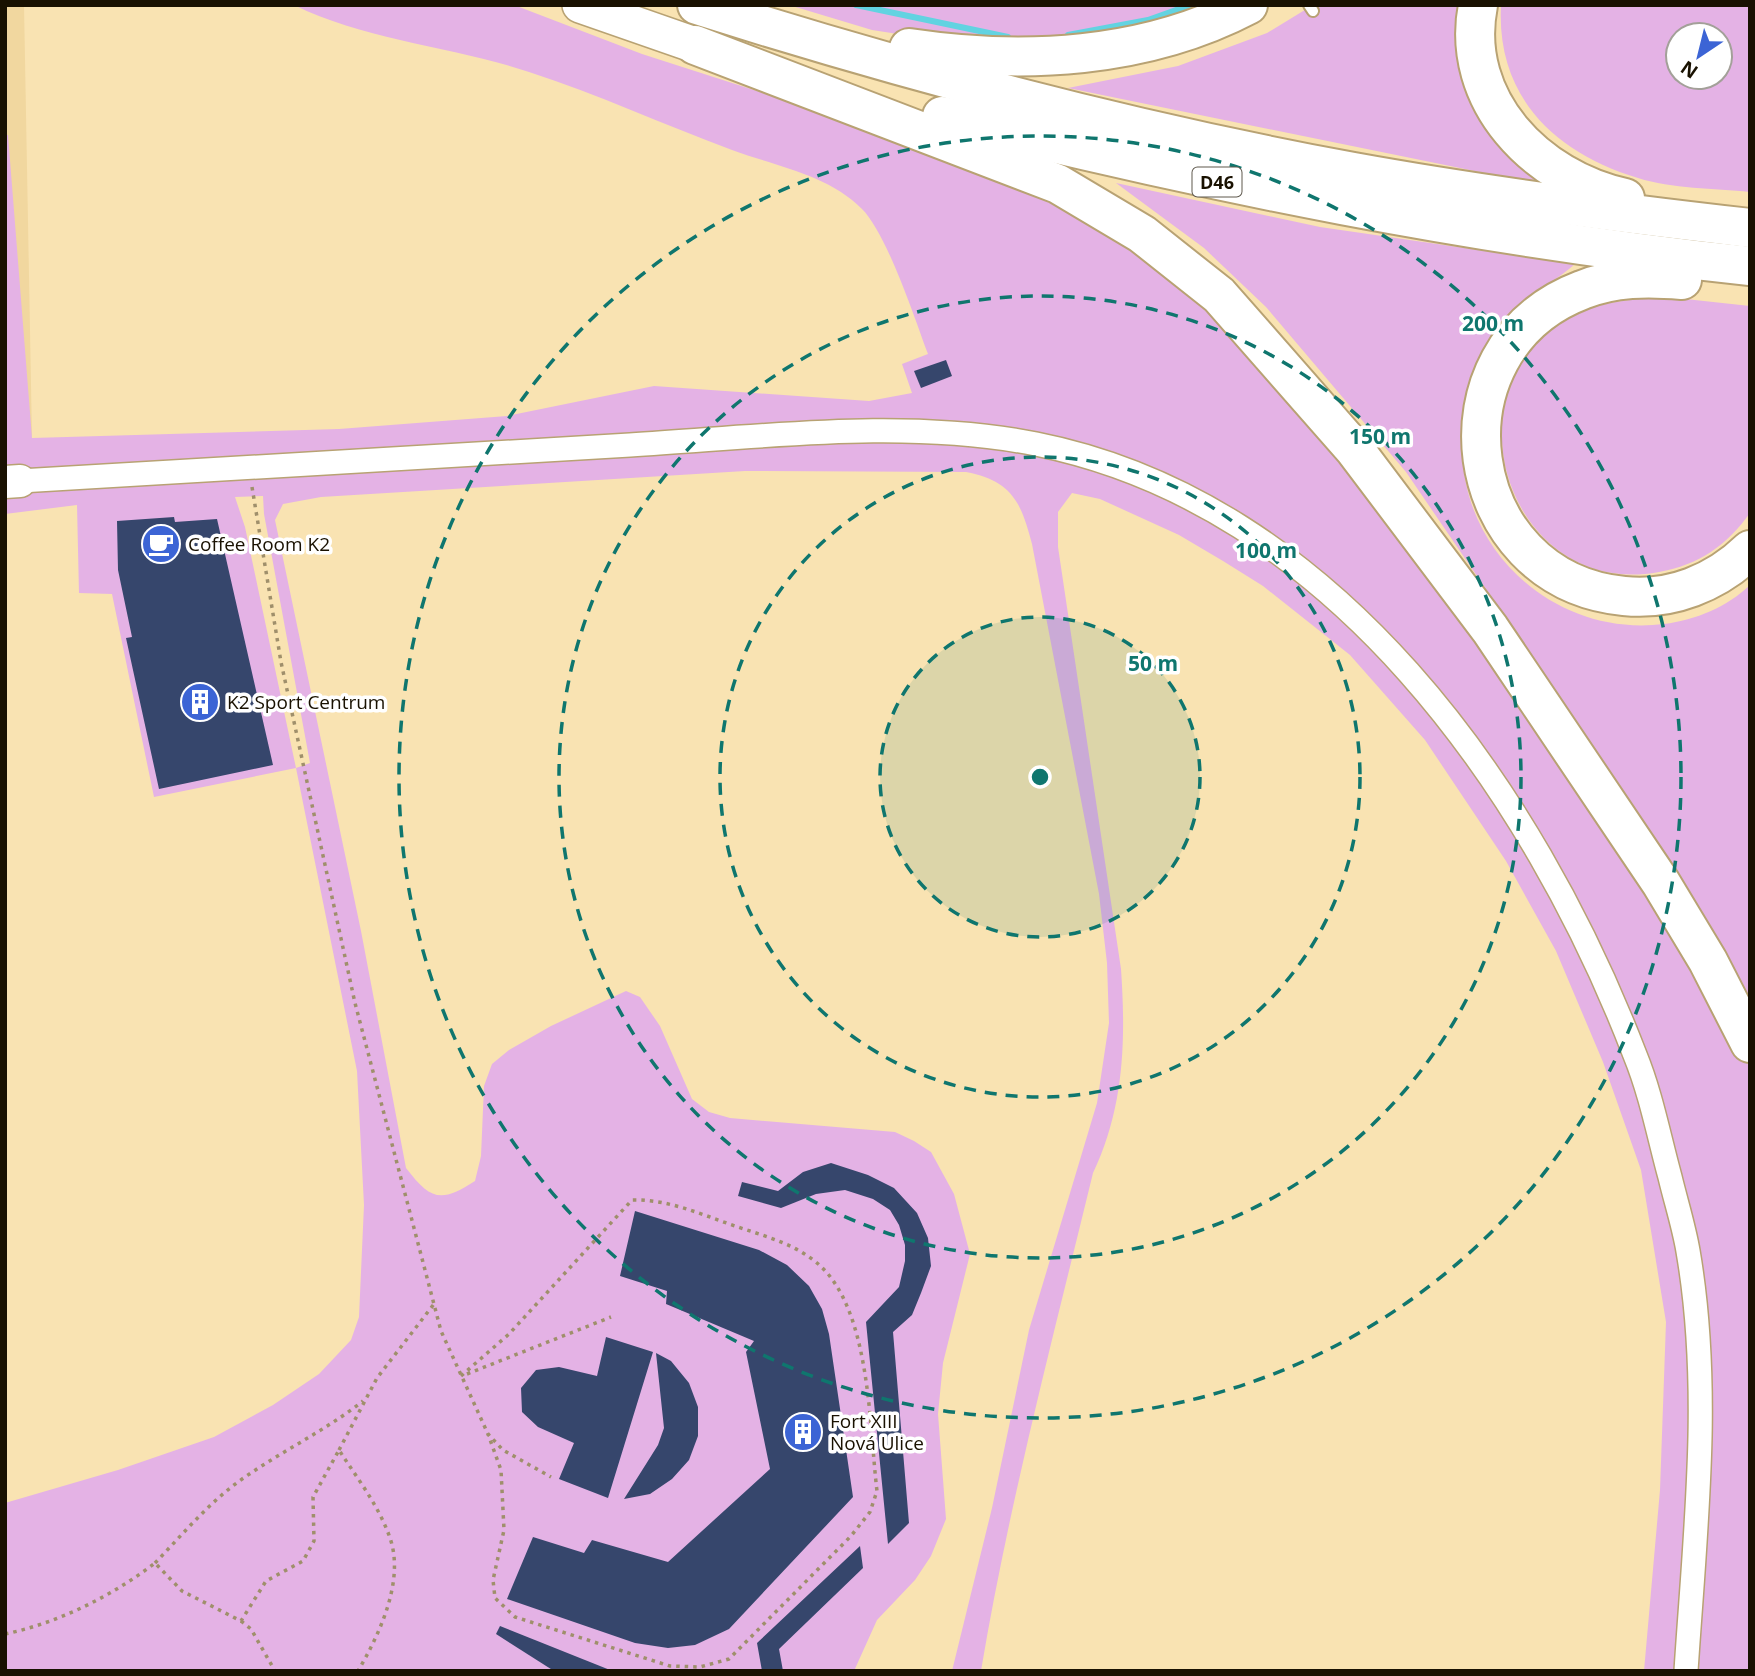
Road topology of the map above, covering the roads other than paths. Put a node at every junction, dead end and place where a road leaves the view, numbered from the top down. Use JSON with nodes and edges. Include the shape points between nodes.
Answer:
{"nodes":[{"id":1,"x":580,"y":5,"type":"edge"},
{"id":2,"x":697,"y":5,"type":"edge"},
{"id":3,"x":1248,"y":5,"type":"edge"},
{"id":4,"x":1478,"y":5,"type":"edge"},
{"id":5,"x":695,"y":45,"type":"junction"},
{"id":6,"x":1750,"y":227,"type":"edge"},
{"id":7,"x":1750,"y":266,"type":"edge"},
{"id":8,"x":1750,"y":284,"type":"edge"},
{"id":9,"x":13,"y":482,"type":"edge"},
{"id":10,"x":1750,"y":550,"type":"edge"},
{"id":11,"x":1750,"y":1043,"type":"edge"},
{"id":12,"x":1686,"y":1671,"type":"edge"}],
"edges":[{"from":1,"to":5,"type":"main road"},
{"from":2,"to":3,"type":"highway","via":[[909,48],[1023,58],[1158,41],[1220,20]]},
{"from":2,"to":6,"type":"highway","number":"D46","via":[[930,75],[1238,149],[1599,211]]},
{"from":4,"to":6,"type":"highway","via":[[1477,53],[1488,94],[1508,128],[1536,157],[1617,197]]},
{"from":5,"to":7,"type":"highway","number":"D46","via":[[892,103],[1219,182],[1456,226]]},
{"from":5,"to":11,"type":"highway","via":[[1058,184],[1142,234],[1219,295],[1354,450],[1490,629],[1661,883]]},
{"from":8,"to":10,"type":"highway","via":[[1639,278],[1593,286],[1555,303],[1527,325],[1503,356],[1489,385],[1479,435],[1484,475],[1504,523],[1532,556],[1573,583],[1619,596],[1667,594],[1715,577]]},
{"from":9,"to":12,"type":"street","via":[[926,431],[1076,453],[1140,475],[1223,516],[1294,565],[1413,677],[1496,782],[1588,943],[1638,1060],[1688,1251],[1699,1357],[1700,1450]]}]}
